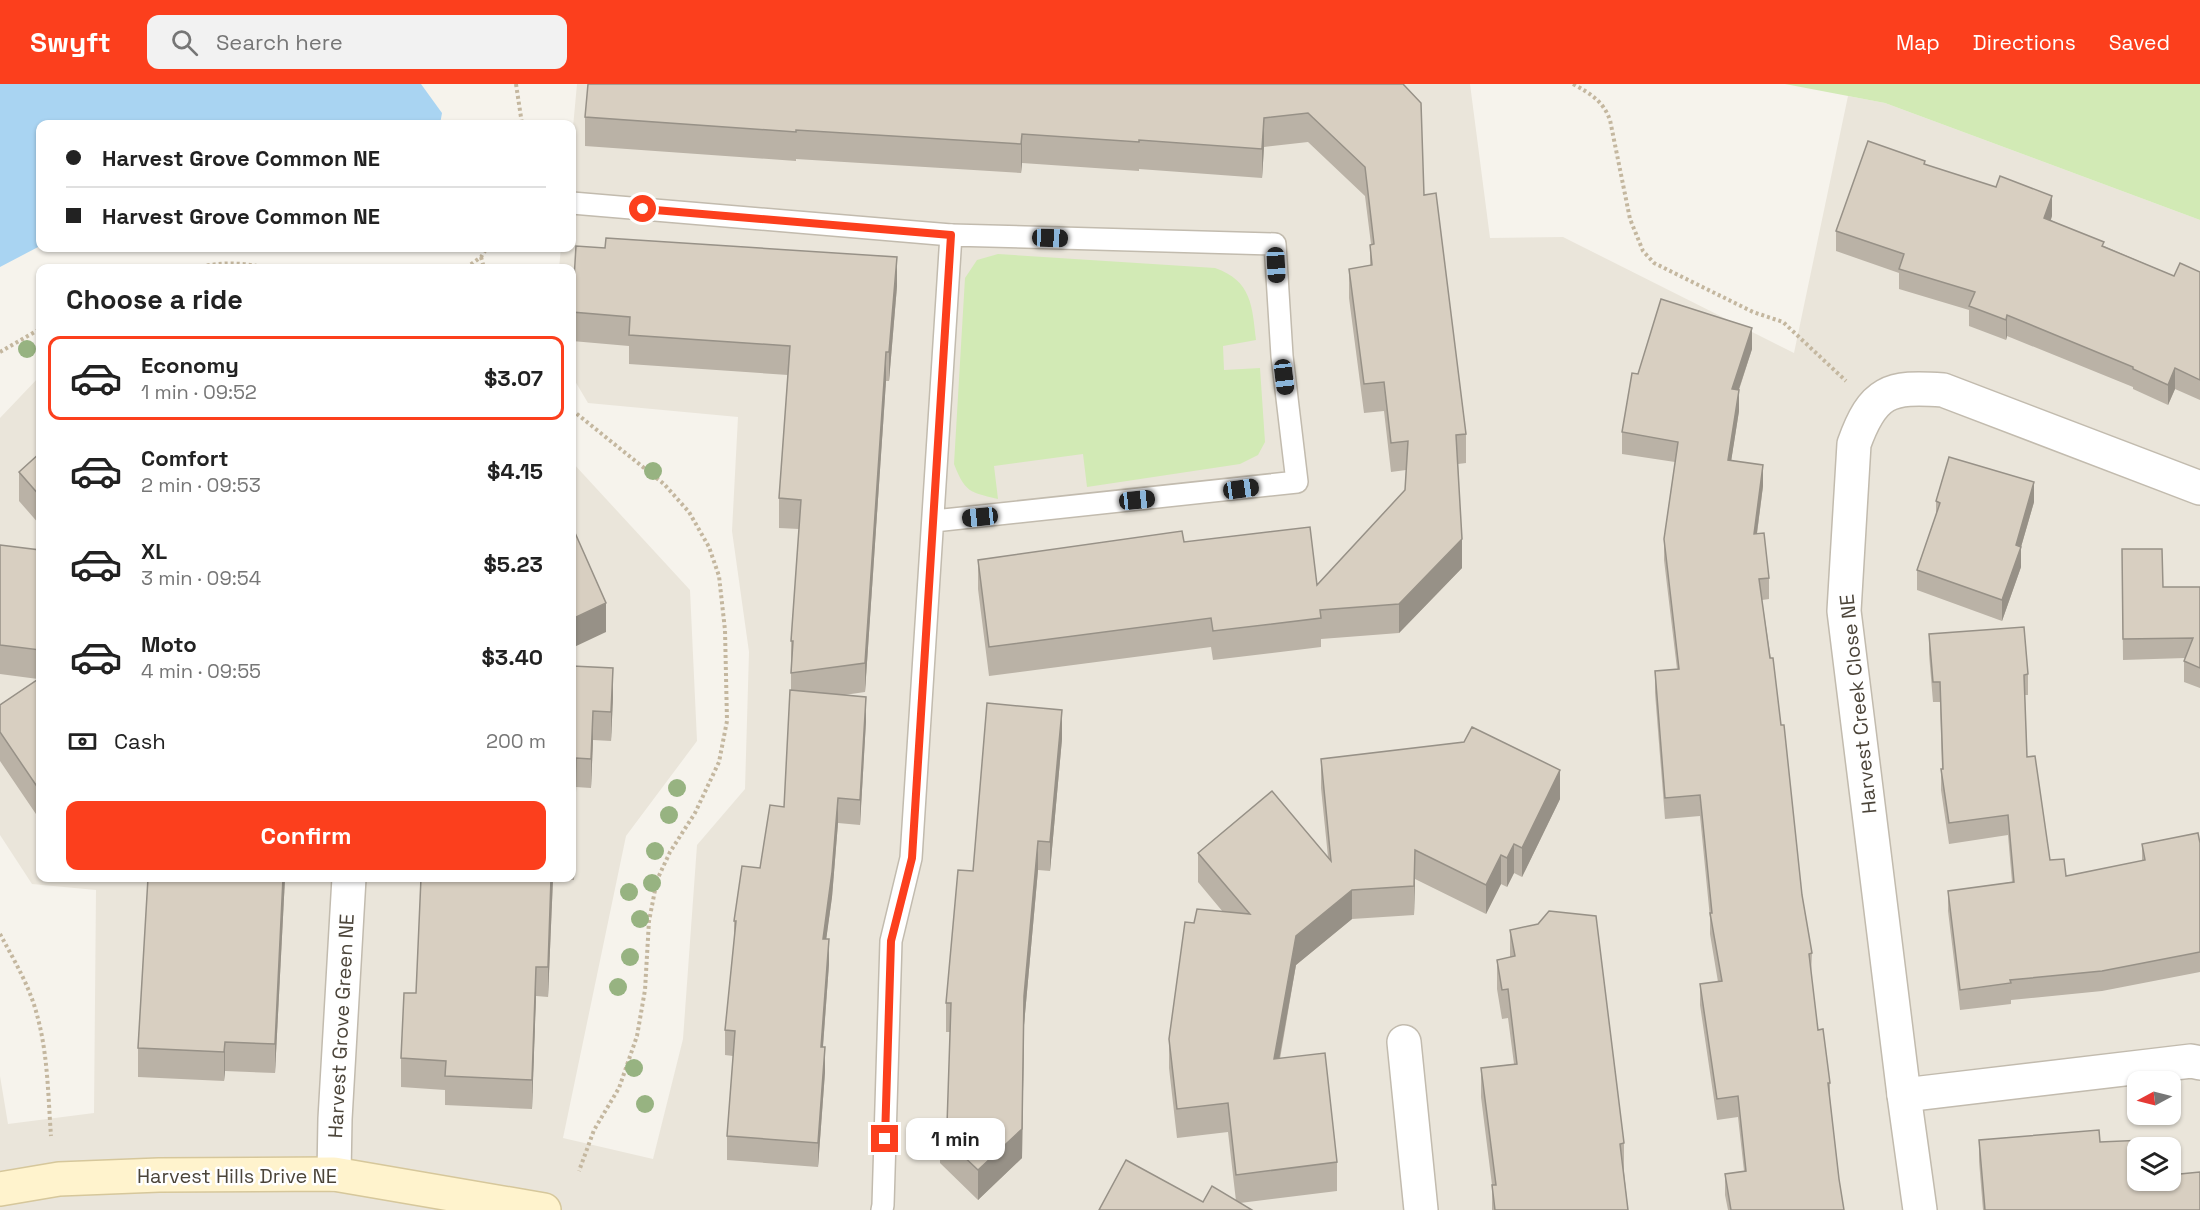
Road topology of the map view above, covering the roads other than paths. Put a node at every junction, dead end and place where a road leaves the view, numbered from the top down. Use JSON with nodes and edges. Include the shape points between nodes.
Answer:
{"nodes":[{"id":1,"x":576,"y":203,"type":"edge"},
{"id":2,"x":951,"y":235,"type":"junction"},
{"id":3,"x":2200,"y":488,"type":"edge"},
{"id":4,"x":934,"y":521,"type":"junction"},
{"id":5,"x":349,"y":882,"type":"edge"},
{"id":6,"x":1404,"y":1042,"type":"dead end"},
{"id":7,"x":2200,"y":1063,"type":"edge"},
{"id":8,"x":1904,"y":1095,"type":"junction"},
{"id":9,"x":334,"y":1174,"type":"junction"},
{"id":10,"x":0,"y":1189,"type":"edge"},
{"id":11,"x":544,"y":1210,"type":"edge"},
{"id":12,"x":882,"y":1210,"type":"edge"},
{"id":13,"x":1421,"y":1210,"type":"edge"},
{"id":14,"x":1920,"y":1210,"type":"edge"}],
"edges":[{"from":1,"to":2,"type":"lane"},
{"from":2,"to":4,"type":"lane"},
{"from":2,"to":4,"type":"lane","via":[[1275,244],[1282,356],[1297,482]]},
{"from":3,"to":8,"type":"street","name":"Harvest Creek Close NE","via":[[1943,390],[1893,390],[1873,405],[1860,425],[1854,444],[1844,611]]},
{"from":4,"to":12,"type":"lane","via":[[912,858],[891,941]]},
{"from":5,"to":9,"type":"street","name":"Harvest Grove Green NE"},
{"from":6,"to":13,"type":"street"},
{"from":7,"to":8,"type":"street"},
{"from":8,"to":14,"type":"street","name":"Harvest Creek Close NE"},
{"from":9,"to":10,"type":"street","name":"Harvest Hills Drive NE","via":[[59,1179]]},
{"from":9,"to":11,"type":"street","name":"Harvest Hills Drive NE"}]}
